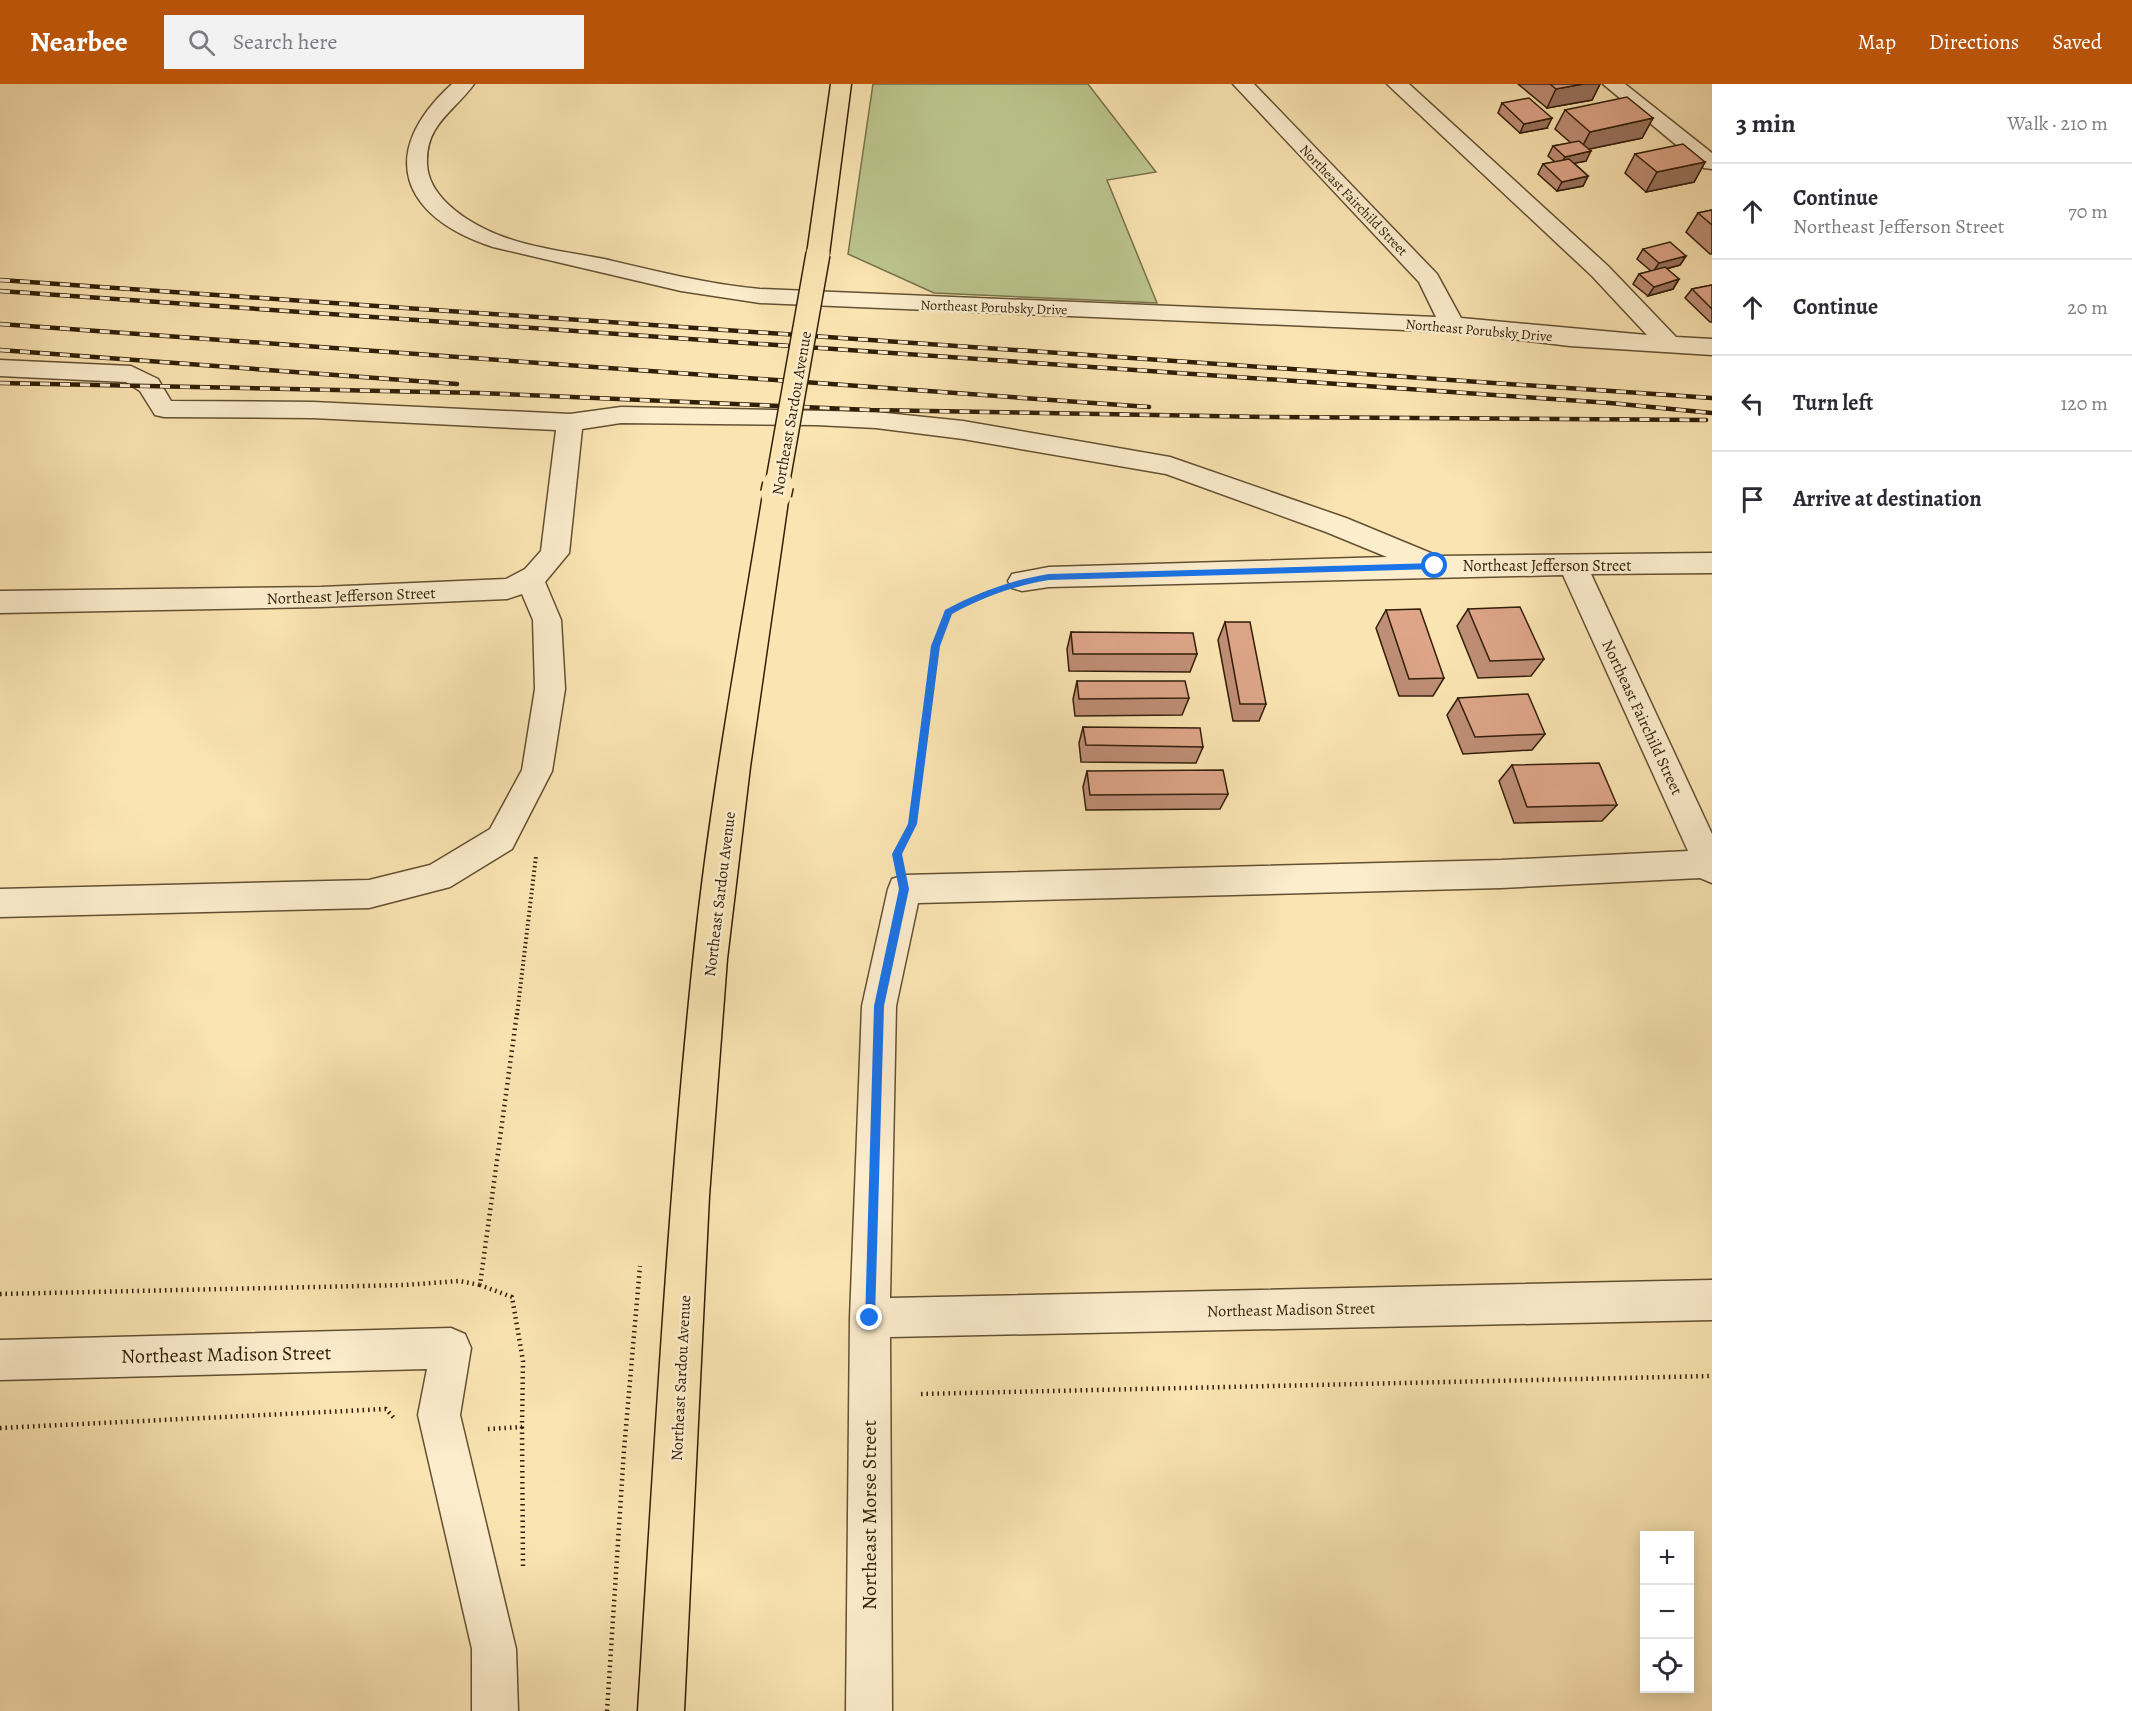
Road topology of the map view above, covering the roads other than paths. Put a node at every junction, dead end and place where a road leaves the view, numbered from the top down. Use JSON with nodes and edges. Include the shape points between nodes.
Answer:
{"nodes":[{"id":1,"x":464,"y":84,"type":"edge"},
{"id":2,"x":842,"y":84,"type":"edge"},
{"id":3,"x":1243,"y":84,"type":"edge"},
{"id":4,"x":1397,"y":84,"type":"edge"},
{"id":5,"x":1613,"y":84,"type":"edge"},
{"id":6,"x":1712,"y":163,"type":"edge"},
{"id":7,"x":1452,"y":325,"type":"junction"},
{"id":8,"x":1669,"y":344,"type":"junction"},
{"id":9,"x":1712,"y":347,"type":"edge"},
{"id":10,"x":0,"y":368,"type":"edge"},
{"id":11,"x":570,"y":422,"type":"junction"},
{"id":12,"x":1712,"y":563,"type":"edge"},
{"id":13,"x":1573,"y":565,"type":"junction"},
{"id":14,"x":1435,"y":566,"type":"junction"},
{"id":15,"x":530,"y":579,"type":"junction"},
{"id":16,"x":1022,"y":581,"type":"road end"},
{"id":17,"x":0,"y":602,"type":"edge"},
{"id":18,"x":1711,"y":865,"type":"edge"},
{"id":19,"x":0,"y":903,"type":"edge"},
{"id":20,"x":1712,"y":1300,"type":"edge"},
{"id":21,"x":870,"y":1318,"type":"junction"},
{"id":22,"x":0,"y":1360,"type":"edge"},
{"id":23,"x":495,"y":1711,"type":"edge"},
{"id":24,"x":661,"y":1711,"type":"edge"},
{"id":25,"x":869,"y":1711,"type":"edge"}],
"edges":[{"from":1,"to":7,"type":"street","name":"Northeast Porubsky Drive","via":[[432,115],[419,138],[415,161],[422,185],[437,207],[459,223],[486,238],[520,247],[726,293],[849,302]]},
{"from":2,"to":24,"type":"main road","name":"Northeast Sardou Avenue","bridge":true,"via":[[818,254],[776,494],[710,959],[690,1196]]},
{"from":3,"to":7,"type":"street","name":"Northeast Fairchild Street","via":[[1429,279]]},
{"from":4,"to":8,"type":"street","via":[[1600,271]]},
{"from":5,"to":6,"type":"street"},
{"from":7,"to":8,"type":"street","name":"Northeast Porubsky Drive"},
{"from":8,"to":9,"type":"street","name":"Northeast Porubsky Drive"},
{"from":10,"to":11,"type":"street","via":[[131,374],[149,385],[164,409],[313,410]]},
{"from":11,"to":14,"type":"street","via":[[621,415],[816,417],[963,430],[1170,465],[1336,525]]},
{"from":11,"to":15,"type":"street","name":"Northeast Jefferson Street","via":[[555,553],[544,570]]},
{"from":12,"to":13,"type":"street","name":"Northeast Jefferson Street"},
{"from":13,"to":14,"type":"street","name":"Northeast Jefferson Street"},
{"from":13,"to":18,"type":"street","name":"Northeast Fairchild Street"},
{"from":14,"to":16,"type":"street","name":"Northeast Jefferson Street","via":[[1049,577]]},
{"from":15,"to":17,"type":"street","name":"Northeast Jefferson Street","via":[[507,589],[332,597]]},
{"from":15,"to":19,"type":"street","via":[[547,620],[550,689],[537,771],[501,839],[438,877],[369,894]]},
{"from":18,"to":21,"type":"street","name":"Northeast Morse Street","via":[[904,889],[879,1006]]},
{"from":20,"to":21,"type":"street","name":"Northeast Madison Street"},
{"from":21,"to":25,"type":"street","name":"Northeast Morse Street"},
{"from":22,"to":23,"type":"street","name":"Northeast Madison Street","via":[[451,1348],[439,1415],[494,1649]]}]}
